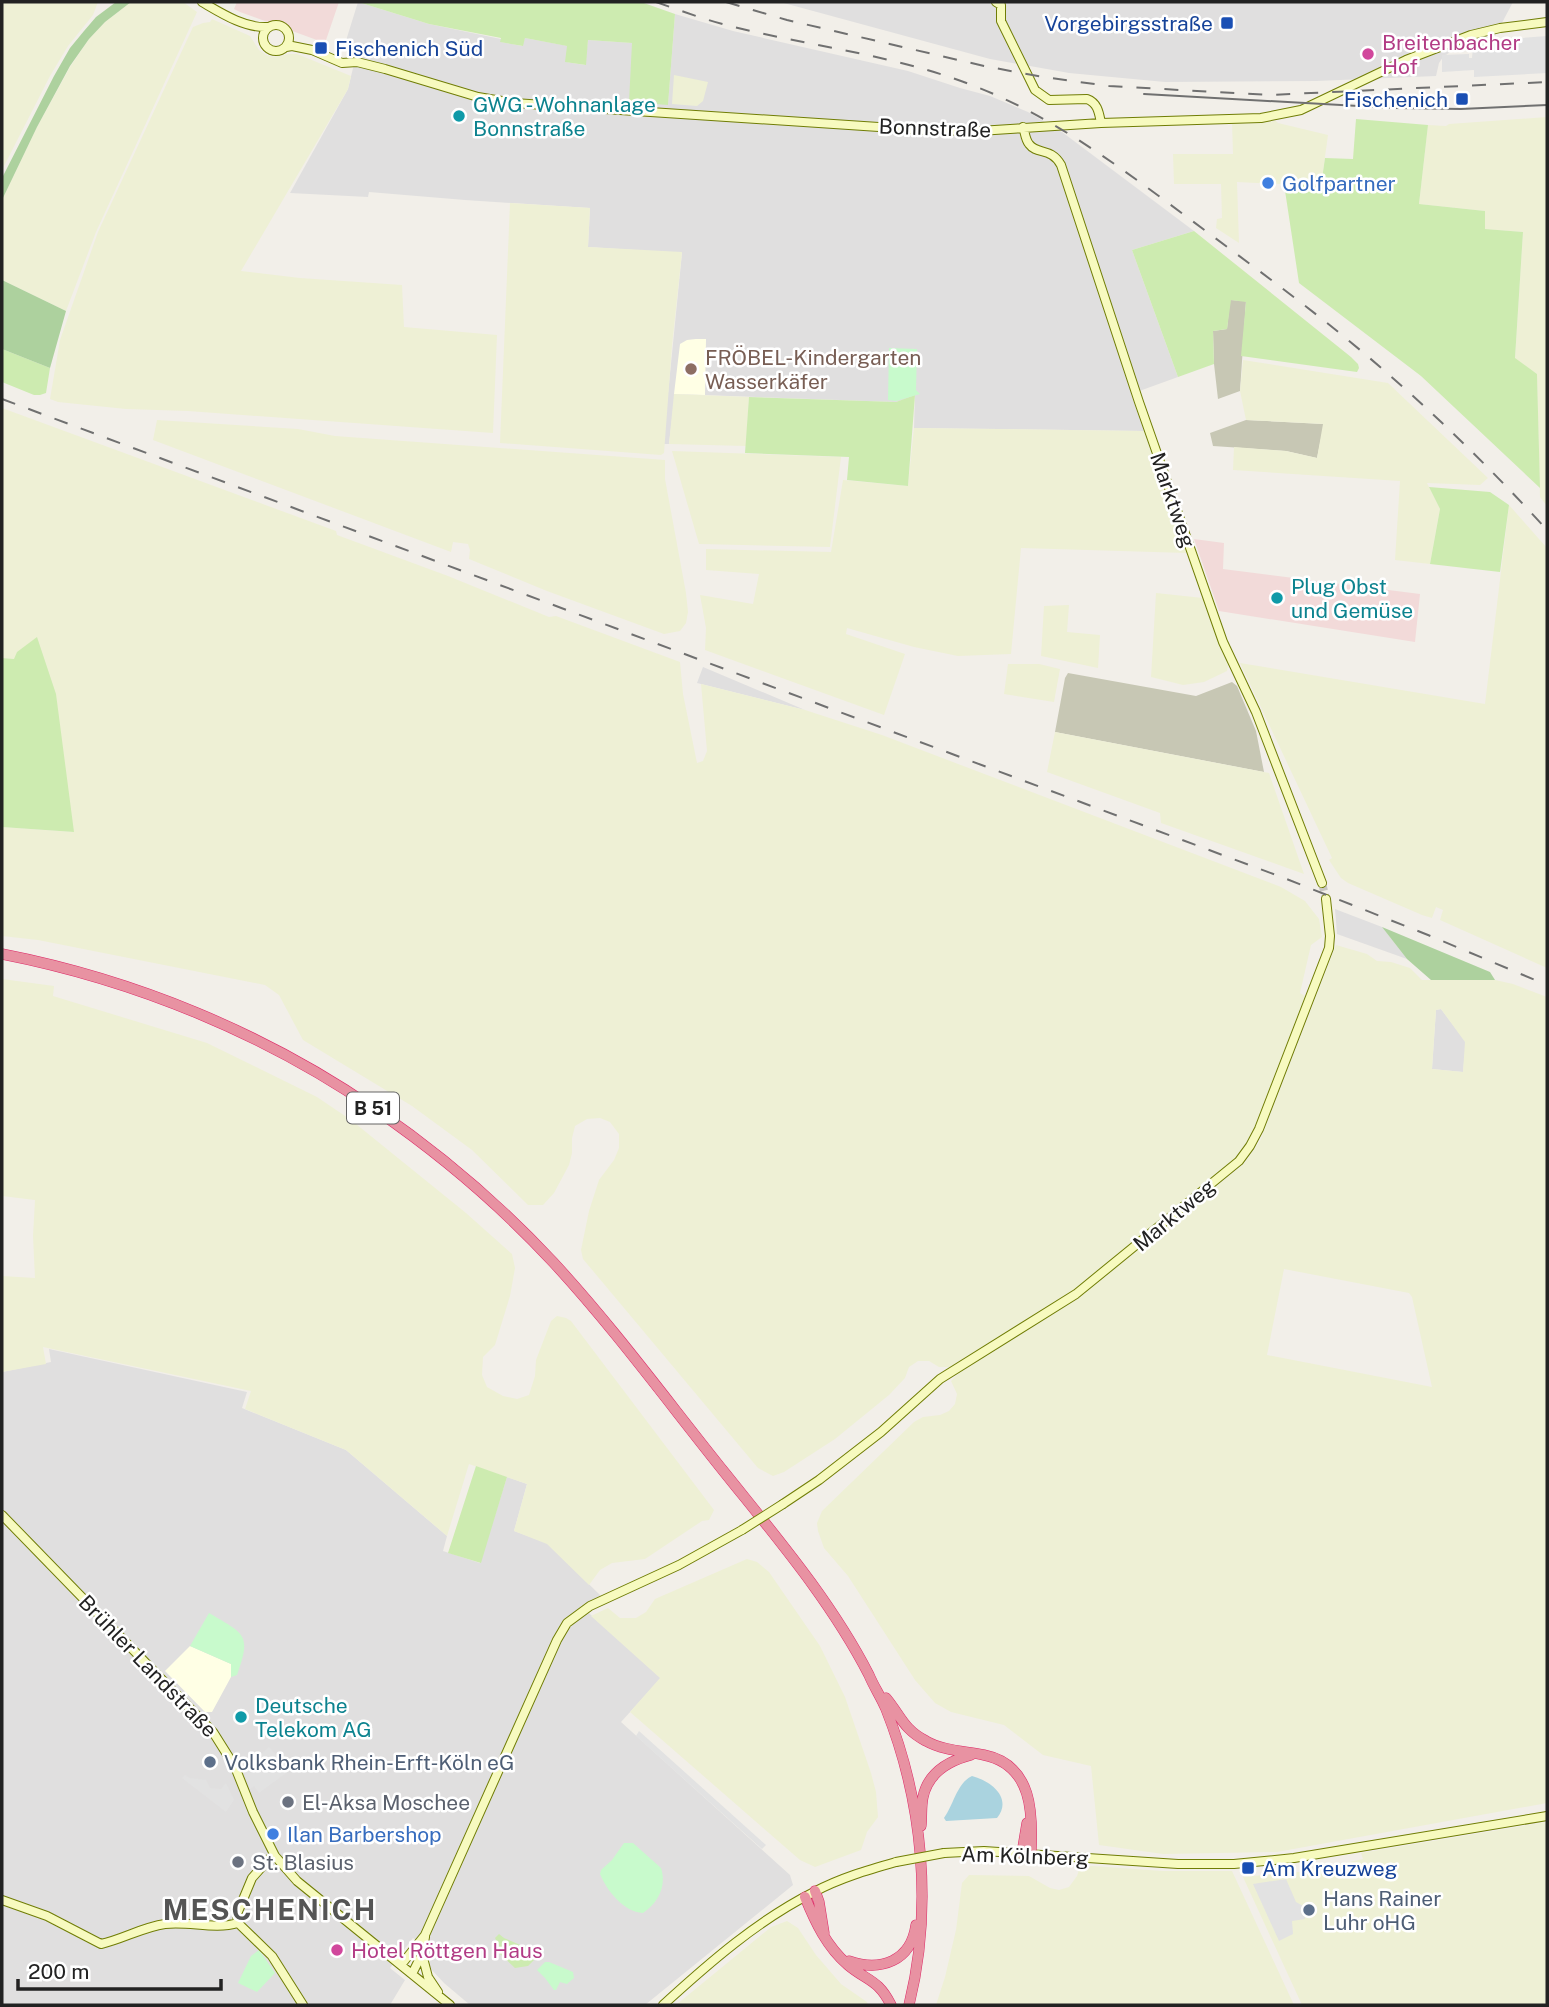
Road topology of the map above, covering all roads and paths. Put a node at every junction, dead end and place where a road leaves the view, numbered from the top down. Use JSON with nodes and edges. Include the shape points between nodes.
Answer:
{"nodes":[{"id":1,"x":202,"y":2,"type":"edge"},
{"id":2,"x":996,"y":2,"type":"edge"},
{"id":3,"x":1547,"y":22,"type":"edge"},
{"id":4,"x":249,"y":25,"type":"junction"},
{"id":5,"x":267,"y":27,"type":"junction"},
{"id":6,"x":289,"y":33,"type":"junction"},
{"id":7,"x":262,"y":40,"type":"junction"},
{"id":8,"x":286,"y":47,"type":"junction"},
{"id":9,"x":312,"y":51,"type":"junction"},
{"id":10,"x":1101,"y":123,"type":"junction"},
{"id":11,"x":1023,"y":127,"type":"junction"},
{"id":12,"x":1322,"y":883,"type":"tunnel mouth"},
{"id":13,"x":1325,"y":899,"type":"tunnel mouth"},
{"id":14,"x":2,"y":954,"type":"edge"},
{"id":15,"x":2,"y":1516,"type":"edge"},
{"id":16,"x":872,"y":1682,"type":"junction"},
{"id":17,"x":975,"y":1754,"type":"junction"},
{"id":18,"x":1547,"y":1816,"type":"edge"},
{"id":19,"x":919,"y":1841,"type":"junction"},
{"id":20,"x":1026,"y":1853,"type":"junction"},
{"id":21,"x":275,"y":1856,"type":"junction"},
{"id":22,"x":810,"y":1894,"type":"junction"},
{"id":23,"x":922,"y":1899,"type":"junction"},
{"id":24,"x":2,"y":1900,"type":"edge"},
{"id":25,"x":238,"y":1923,"type":"junction"},
{"id":26,"x":425,"y":1935,"type":"junction"},
{"id":27,"x":422,"y":1954,"type":"junction"},
{"id":28,"x":842,"y":1959,"type":"junction"},
{"id":29,"x":401,"y":1965,"type":"junction"},
{"id":30,"x":412,"y":1974,"type":"junction"},
{"id":31,"x":441,"y":1997,"type":"junction"},
{"id":32,"x":303,"y":2005,"type":"edge"},
{"id":33,"x":450,"y":2005,"type":"edge"},
{"id":34,"x":663,"y":2005,"type":"edge"},
{"id":35,"x":891,"y":2005,"type":"edge"},
{"id":36,"x":909,"y":2005,"type":"edge"}],
"edges":[{"from":1,"to":4,"type":"street"},
{"from":2,"to":10,"type":"street","via":[[1035,90],[1049,100],[1087,99],[1097,106]]},
{"from":3,"to":10,"type":"street","name":"Bonnstraße","via":[[1471,35],[1283,115]]},
{"from":4,"to":5,"type":"street"},
{"from":4,"to":7,"type":"street"},
{"from":5,"to":6,"type":"street","via":[[280,25]]},
{"from":5,"to":7,"type":"street"},
{"from":6,"to":8,"type":"street"},
{"from":6,"to":9,"type":"street","name":"Bonnstraße"},
{"from":7,"to":8,"type":"street","via":[[270,50]]},
{"from":8,"to":9,"type":"street","name":"Bonnstraße"},
{"from":9,"to":11,"type":"street","name":"Bonnstraße","via":[[342,63],[357,62],[514,103],[924,130]]},
{"from":10,"to":11,"type":"street","name":"Bonnstraße"},
{"from":11,"to":12,"type":"street","name":"Marktweg","via":[[1031,147],[1051,154],[1061,165],[1223,642],[1256,712]]},
{"from":13,"to":26,"type":"street","name":"Marktweg","bridge":true,"via":[[1329,948],[1259,1129],[1239,1161],[1085,1287],[940,1379],[819,1480],[742,1530],[567,1623]]},
{"from":14,"to":16,"type":"highway","number":"B 51","via":[[131,988],[217,1022],[293,1060],[373,1108],[492,1201],[593,1307],[797,1563],[845,1631]]},
{"from":15,"to":21,"type":"street","name":"Brühler Landstraße","via":[[213,1732],[235,1767]]},
{"from":16,"to":17,"type":"highway","via":[[901,1722],[920,1738],[941,1748]]},
{"from":16,"to":19,"type":"highway","number":"B 51","via":[[900,1749]]},
{"from":17,"to":19,"type":"highway","via":[[949,1763],[929,1782],[922,1801]]},
{"from":17,"to":20,"type":"highway","via":[[1007,1765],[1025,1787],[1030,1812]]},
{"from":18,"to":20,"type":"street","name":"Am Kölnberg","via":[[1294,1858],[1221,1864]]},
{"from":19,"to":23,"type":"highway","number":"B 51"},
{"from":20,"to":22,"type":"street","name":"Am Kölnberg","bridge":true,"via":[[944,1853],[896,1862]]},
{"from":21,"to":25,"type":"street","via":[[252,1878],[237,1913]]},
{"from":21,"to":29,"type":"street","name":"Brühler Landstraße","via":[[297,1881]]},
{"from":22,"to":28,"type":"highway","via":[[817,1925]]},
{"from":22,"to":34,"type":"street","name":"Am Kölnberg","via":[[757,1927]]},
{"from":23,"to":28,"type":"highway","via":[[913,1938],[901,1956],[876,1966]]},
{"from":23,"to":36,"type":"highway","number":"B 51"},
{"from":24,"to":25,"type":"street","via":[[47,1916],[101,1944],[167,1924]]},
{"from":25,"to":32,"type":"street","via":[[272,1956]]},
{"from":26,"to":27,"type":"street"},
{"from":26,"to":29,"type":"street"},
{"from":27,"to":30,"type":"street"},
{"from":27,"to":31,"type":"street","via":[[428,1977]]},
{"from":28,"to":35,"type":"highway","via":[[877,1985]]},
{"from":29,"to":30,"type":"street","name":"Brühler Landstraße"},
{"from":30,"to":31,"type":"street","name":"Brühler Landstraße"},
{"from":31,"to":33,"type":"street","name":"Brühler Landstraße"}]}
